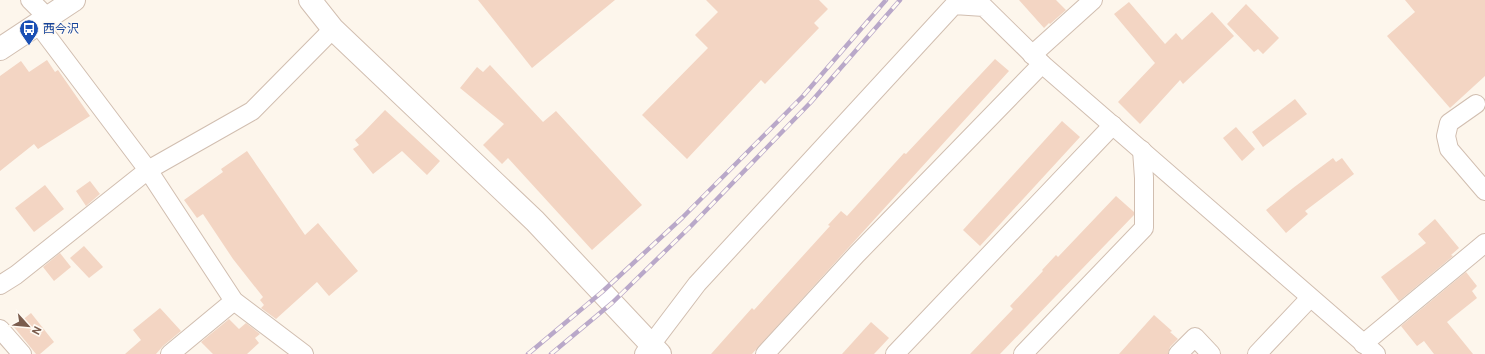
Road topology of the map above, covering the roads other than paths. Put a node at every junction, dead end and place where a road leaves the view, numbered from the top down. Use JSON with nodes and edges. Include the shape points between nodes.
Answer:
{"nodes":[{"id":1,"x":30,"y":0,"type":"edge"},
{"id":2,"x":74,"y":0,"type":"edge"},
{"id":3,"x":310,"y":0,"type":"edge"},
{"id":4,"x":1093,"y":0,"type":"edge"},
{"id":5,"x":43,"y":21,"type":"junction"},
{"id":6,"x":333,"y":29,"type":"junction"},
{"id":7,"x":0,"y":49,"type":"edge"},
{"id":8,"x":1038,"y":59,"type":"junction"},
{"id":9,"x":1476,"y":104,"type":"dead end"},
{"id":10,"x":1113,"y":125,"type":"junction"},
{"id":11,"x":1142,"y":150,"type":"junction"},
{"id":12,"x":148,"y":170,"type":"junction"},
{"id":13,"x":1485,"y":191,"type":"edge"},
{"id":14,"x":1485,"y":243,"type":"edge"},
{"id":15,"x":0,"y":285,"type":"edge"},
{"id":16,"x":1310,"y":298,"type":"junction"},
{"id":17,"x":234,"y":301,"type":"junction"},
{"id":18,"x":0,"y":329,"type":"edge"},
{"id":19,"x":1369,"y":349,"type":"edge"},
{"id":20,"x":652,"y":351,"type":"edge"},
{"id":21,"x":22,"y":354,"type":"edge"},
{"id":22,"x":170,"y":354,"type":"edge"},
{"id":23,"x":304,"y":354,"type":"edge"},
{"id":24,"x":765,"y":354,"type":"edge"},
{"id":25,"x":895,"y":354,"type":"edge"},
{"id":26,"x":1023,"y":354,"type":"edge"},
{"id":27,"x":1178,"y":354,"type":"edge"},
{"id":28,"x":1211,"y":354,"type":"edge"},
{"id":29,"x":1257,"y":354,"type":"edge"}],
"edges":[{"from":1,"to":5,"type":"street"},
{"from":2,"to":5,"type":"street"},
{"from":3,"to":6,"type":"street"},
{"from":4,"to":8,"type":"street"},
{"from":5,"to":7,"type":"street"},
{"from":5,"to":12,"type":"street"},
{"from":6,"to":12,"type":"street","via":[[252,110]]},
{"from":6,"to":20,"type":"street","via":[[535,221]]},
{"from":8,"to":10,"type":"street"},
{"from":8,"to":20,"type":"street","via":[[984,7],[954,5],[697,284]]},
{"from":8,"to":24,"type":"street"},
{"from":9,"to":13,"type":"street","via":[[1449,123],[1446,136],[1449,149]]},
{"from":10,"to":11,"type":"street"},
{"from":10,"to":25,"type":"street"},
{"from":11,"to":16,"type":"street"},
{"from":11,"to":26,"type":"street","via":[[1144,228]]},
{"from":12,"to":15,"type":"street"},
{"from":12,"to":17,"type":"street"},
{"from":14,"to":19,"type":"street"},
{"from":16,"to":19,"type":"street"},
{"from":16,"to":29,"type":"street"},
{"from":17,"to":22,"type":"street"},
{"from":17,"to":23,"type":"street"},
{"from":18,"to":21,"type":"street"},
{"from":27,"to":28,"type":"street","via":[[1194,337]]}]}
